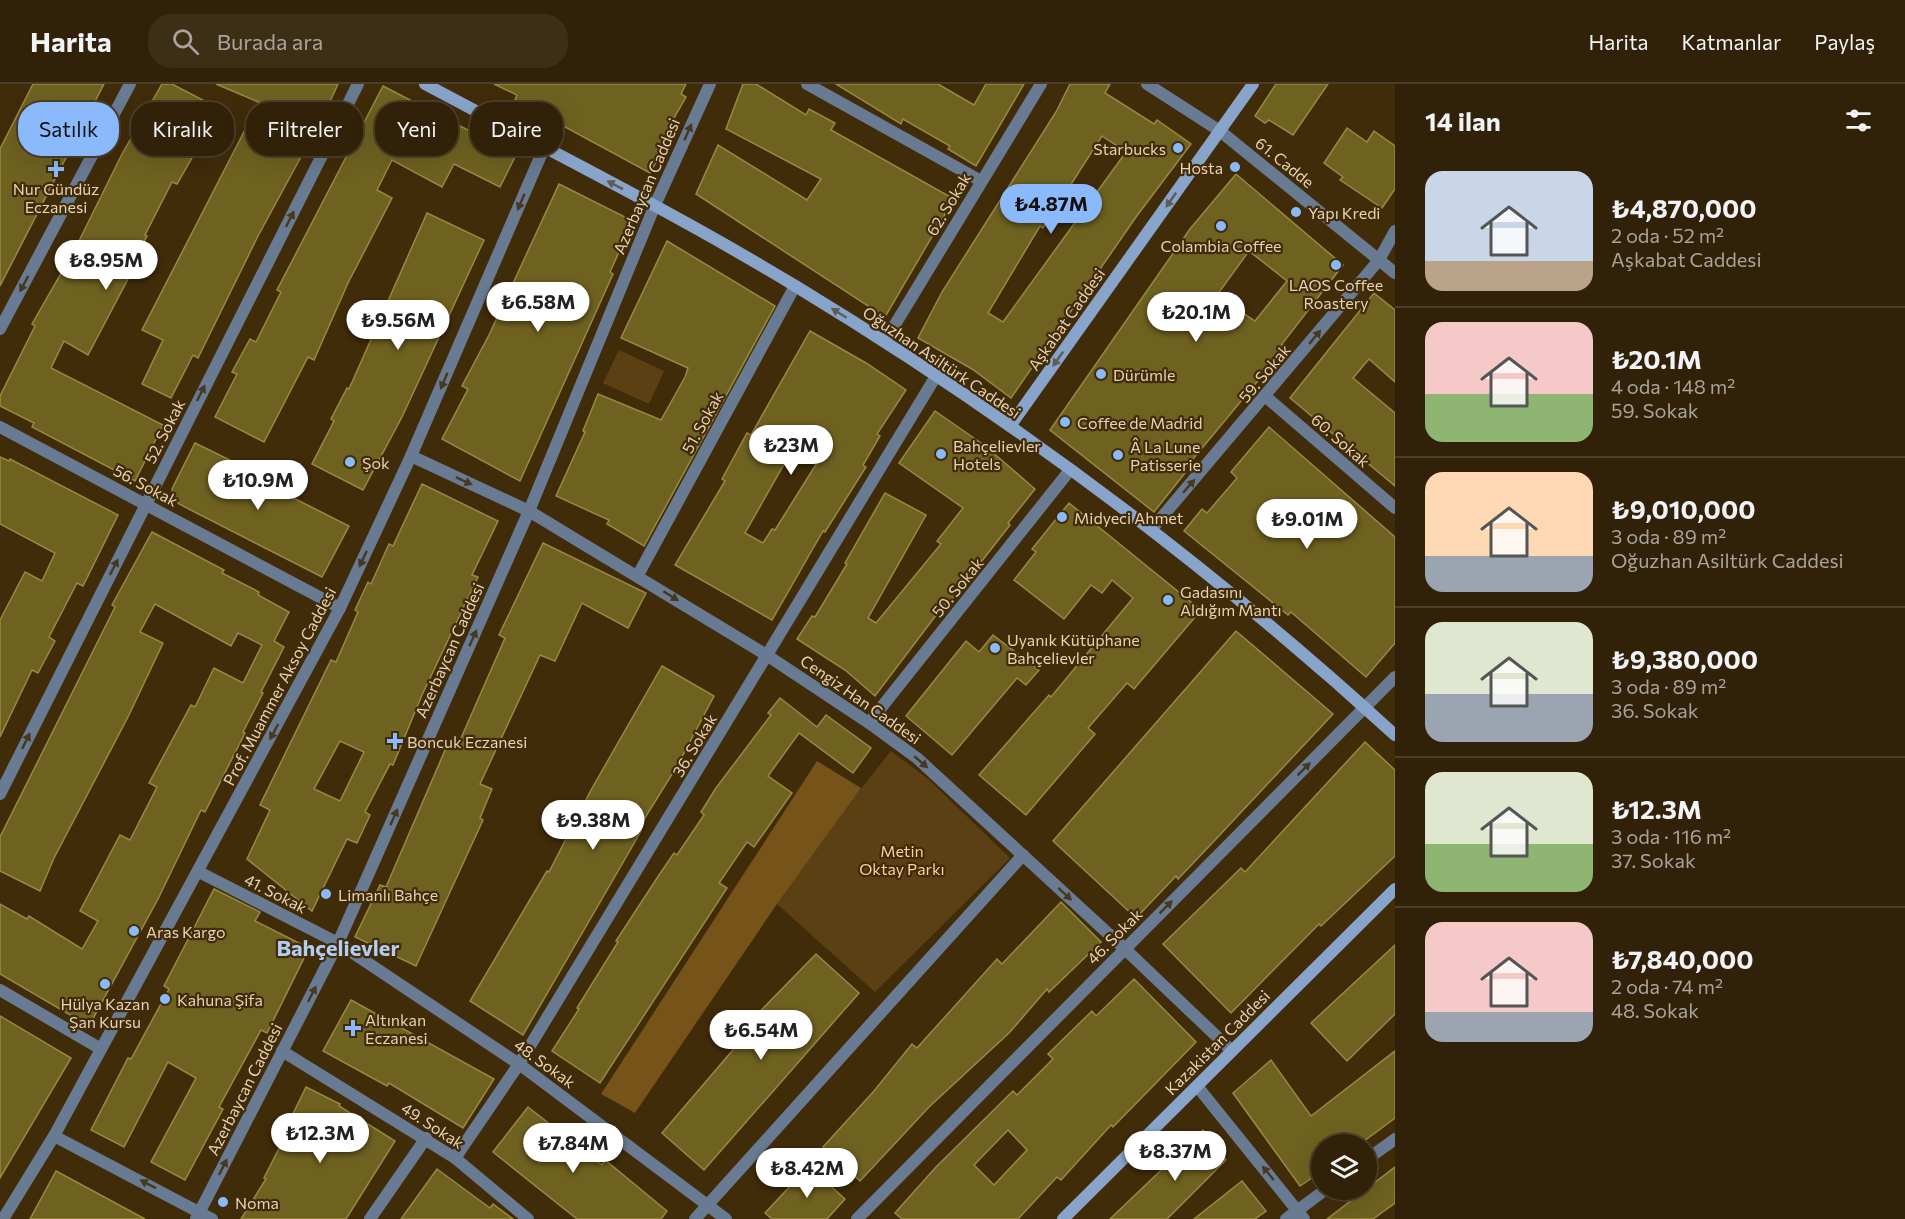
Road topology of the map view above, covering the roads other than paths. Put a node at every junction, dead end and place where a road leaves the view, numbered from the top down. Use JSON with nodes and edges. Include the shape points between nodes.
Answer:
{"nodes":[{"id":1,"x":130,"y":84,"type":"edge"},
{"id":2,"x":358,"y":84,"type":"edge"},
{"id":3,"x":425,"y":84,"type":"edge"},
{"id":4,"x":710,"y":84,"type":"edge"},
{"id":5,"x":807,"y":84,"type":"edge"},
{"id":6,"x":1041,"y":84,"type":"edge"},
{"id":7,"x":1148,"y":84,"type":"edge"},
{"id":8,"x":1253,"y":84,"type":"edge"},
{"id":9,"x":470,"y":108,"type":"edge"},
{"id":10,"x":1221,"y":130,"type":"junction"},
{"id":11,"x":541,"y":156,"type":"edge"},
{"id":12,"x":560,"y":156,"type":"edge"},
{"id":13,"x":981,"y":181,"type":"junction"},
{"id":14,"x":655,"y":205,"type":"junction"},
{"id":15,"x":1395,"y":231,"type":"edge"},
{"id":16,"x":1379,"y":260,"type":"junction"},
{"id":17,"x":1395,"y":273,"type":"edge"},
{"id":18,"x":795,"y":286,"type":"junction"},
{"id":19,"x":0,"y":329,"type":"edge"},
{"id":20,"x":885,"y":341,"type":"junction"},
{"id":21,"x":936,"y":376,"type":"junction"},
{"id":22,"x":1266,"y":397,"type":"junction"},
{"id":23,"x":1010,"y":426,"type":"junction"},
{"id":24,"x":0,"y":427,"type":"edge"},
{"id":25,"x":411,"y":456,"type":"junction"},
{"id":26,"x":1070,"y":470,"type":"junction"},
{"id":27,"x":146,"y":503,"type":"junction"},
{"id":28,"x":1395,"y":508,"type":"edge"},
{"id":29,"x":529,"y":511,"type":"junction"},
{"id":30,"x":1151,"y":531,"type":"junction"},
{"id":31,"x":638,"y":575,"type":"junction"},
{"id":32,"x":339,"y":608,"type":"junction"},
{"id":33,"x":768,"y":656,"type":"junction"},
{"id":34,"x":1395,"y":677,"type":"edge"},
{"id":35,"x":1365,"y":708,"type":"junction"},
{"id":36,"x":868,"y":723,"type":"junction"},
{"id":37,"x":1395,"y":735,"type":"edge"},
{"id":38,"x":0,"y":794,"type":"edge"},
{"id":39,"x":1023,"y":855,"type":"junction"},
{"id":40,"x":199,"y":872,"type":"junction"},
{"id":41,"x":1395,"y":889,"type":"edge"},
{"id":42,"x":338,"y":943,"type":"junction"},
{"id":43,"x":1125,"y":949,"type":"junction"},
{"id":44,"x":0,"y":990,"type":"edge"},
{"id":45,"x":101,"y":1049,"type":"junction"},
{"id":46,"x":282,"y":1051,"type":"junction"},
{"id":47,"x":1232,"y":1051,"type":"junction"},
{"id":48,"x":519,"y":1064,"type":"junction"},
{"id":49,"x":1197,"y":1086,"type":"junction"},
{"id":50,"x":54,"y":1136,"type":"junction"},
{"id":51,"x":426,"y":1138,"type":"junction"},
{"id":52,"x":1395,"y":1139,"type":"edge"},
{"id":53,"x":1377,"y":1152,"type":"edge"},
{"id":54,"x":455,"y":1158,"type":"junction"},
{"id":55,"x":1315,"y":1200,"type":"edge"},
{"id":56,"x":708,"y":1203,"type":"junction"},
{"id":57,"x":1301,"y":1214,"type":"edge"},
{"id":58,"x":198,"y":1215,"type":"edge"},
{"id":59,"x":3,"y":1219,"type":"edge"},
{"id":60,"x":212,"y":1219,"type":"edge"},
{"id":61,"x":370,"y":1219,"type":"edge"},
{"id":62,"x":528,"y":1219,"type":"edge"},
{"id":63,"x":695,"y":1219,"type":"edge"},
{"id":64,"x":726,"y":1219,"type":"edge"},
{"id":65,"x":857,"y":1219,"type":"edge"},
{"id":66,"x":1063,"y":1219,"type":"edge"},
{"id":67,"x":1286,"y":1219,"type":"edge"}],
"edges":[{"from":1,"to":19,"type":"street","one_way":true},
{"from":27,"to":2,"type":"street","name":"52. Sokak","one_way":true},
{"from":3,"to":9,"type":"main road","name":"Oğuzhan Asiltürk Caddesi"},
{"from":14,"to":4,"type":"street","name":"Azerbaycan Caddesi","one_way":true},
{"from":5,"to":13,"type":"street"},
{"from":6,"to":13,"type":"street","name":"62. Sokak"},
{"from":7,"to":10,"type":"street","name":"61. Cadde"},
{"from":8,"to":10,"type":"main road","name":"Aşkabat Caddesi"},
{"from":10,"to":16,"type":"street","name":"61. Cadde"},
{"from":10,"to":23,"type":"main road","name":"Aşkabat Caddesi","one_way":true},
{"from":11,"to":25,"type":"street","name":"Prof. Muammer Aksoy Caddesi","one_way":true},
{"from":14,"to":12,"type":"main road","name":"Oğuzhan Asiltürk Caddesi","one_way":true},
{"from":13,"to":20,"type":"street","name":"62. Sokak"},
{"from":14,"to":18,"type":"main road","name":"Oğuzhan Asiltürk Caddesi"},
{"from":14,"to":29,"type":"street","name":"Azerbaycan Caddesi"},
{"from":15,"to":16,"type":"street","name":"59. Sokak"},
{"from":16,"to":17,"type":"street","name":"61. Cadde"},
{"from":22,"to":16,"type":"street","name":"59. Sokak","one_way":true},
{"from":20,"to":18,"type":"main road","name":"Oğuzhan Asiltürk Caddesi","one_way":true},
{"from":18,"to":31,"type":"street","name":"51. Sokak"},
{"from":20,"to":21,"type":"main road","name":"Oğuzhan Asiltürk Caddesi"},
{"from":21,"to":23,"type":"main road","name":"Oğuzhan Asiltürk Caddesi"},
{"from":21,"to":33,"type":"street","name":"36. Sokak"},
{"from":22,"to":28,"type":"street","name":"60. Sokak"},
{"from":30,"to":22,"type":"street","name":"59. Sokak","one_way":true},
{"from":23,"to":26,"type":"main road","name":"Oğuzhan Asiltürk Caddesi"},
{"from":24,"to":27,"type":"street","name":"56. Sokak"},
{"from":25,"to":29,"type":"street","name":"Cengiz Han Caddesi","one_way":true},
{"from":25,"to":32,"type":"street","name":"Prof. Muammer Aksoy Caddesi","one_way":true},
{"from":26,"to":30,"type":"main road","name":"Oğuzhan Asiltürk Caddesi"},
{"from":26,"to":36,"type":"street","name":"50. Sokak"},
{"from":27,"to":32,"type":"street","name":"56. Sokak"},
{"from":38,"to":27,"type":"street","name":"52. Sokak","one_way":true},
{"from":29,"to":31,"type":"street","name":"Cengiz Han Caddesi"},
{"from":42,"to":29,"type":"street","name":"Azerbaycan Caddesi","one_way":true},
{"from":30,"to":35,"type":"main road","name":"Oğuzhan Asiltürk Caddesi"},
{"from":31,"to":33,"type":"street","name":"Cengiz Han Caddesi","one_way":true},
{"from":32,"to":40,"type":"street","name":"Prof. Muammer Aksoy Caddesi","one_way":true},
{"from":33,"to":36,"type":"street","name":"Cengiz Han Caddesi"},
{"from":33,"to":48,"type":"street","name":"36. Sokak"},
{"from":34,"to":35,"type":"street","name":"46. Sokak"},
{"from":35,"to":37,"type":"main road","name":"Oğuzhan Asiltürk Caddesi"},
{"from":43,"to":35,"type":"street","name":"46. Sokak","one_way":true},
{"from":36,"to":39,"type":"street","name":"Cengiz Han Caddesi","one_way":true,"via":[[917,758]]},
{"from":39,"to":43,"type":"street","name":"Cengiz Han Caddesi","one_way":true},
{"from":39,"to":56,"type":"street"},
{"from":40,"to":42,"type":"street","name":"41. Sokak"},
{"from":40,"to":45,"type":"street","name":"Prof. Muammer Aksoy Caddesi"},
{"from":41,"to":47,"type":"main road","name":"Kazakistan Caddesi"},
{"from":46,"to":42,"type":"street","name":"Azerbaycan Caddesi","one_way":true},
{"from":42,"to":48,"type":"street","name":"48. Sokak"},
{"from":43,"to":47,"type":"street","name":"Cengiz Han Caddesi"},
{"from":43,"to":65,"type":"street","name":"46. Sokak"},
{"from":44,"to":45,"type":"street"},
{"from":45,"to":50,"type":"street","name":"Prof. Muammer Aksoy Caddesi"},
{"from":46,"to":51,"type":"street","name":"49. Sokak"},
{"from":58,"to":46,"type":"street","name":"Azerbaycan Caddesi","one_way":true},
{"from":47,"to":49,"type":"main road","name":"Kazakistan Caddesi"},
{"from":48,"to":54,"type":"street","name":"36. Sokak"},
{"from":48,"to":56,"type":"street","name":"48. Sokak"},
{"from":57,"to":49,"type":"street","one_way":true},
{"from":49,"to":66,"type":"main road","name":"Kazakistan Caddesi"},
{"from":58,"to":50,"type":"street","one_way":true},
{"from":50,"to":59,"type":"street","name":"Prof. Muammer Aksoy Caddesi"},
{"from":51,"to":54,"type":"street","name":"49. Sokak"},
{"from":51,"to":61,"type":"street"},
{"from":52,"to":53,"type":"street"},
{"from":54,"to":62,"type":"street","name":"49. Sokak"},
{"from":55,"to":57,"type":"street"},
{"from":56,"to":63,"type":"street"},
{"from":56,"to":64,"type":"street","name":"48. Sokak"},
{"from":57,"to":67,"type":"street"},
{"from":58,"to":60,"type":"street"}]}
